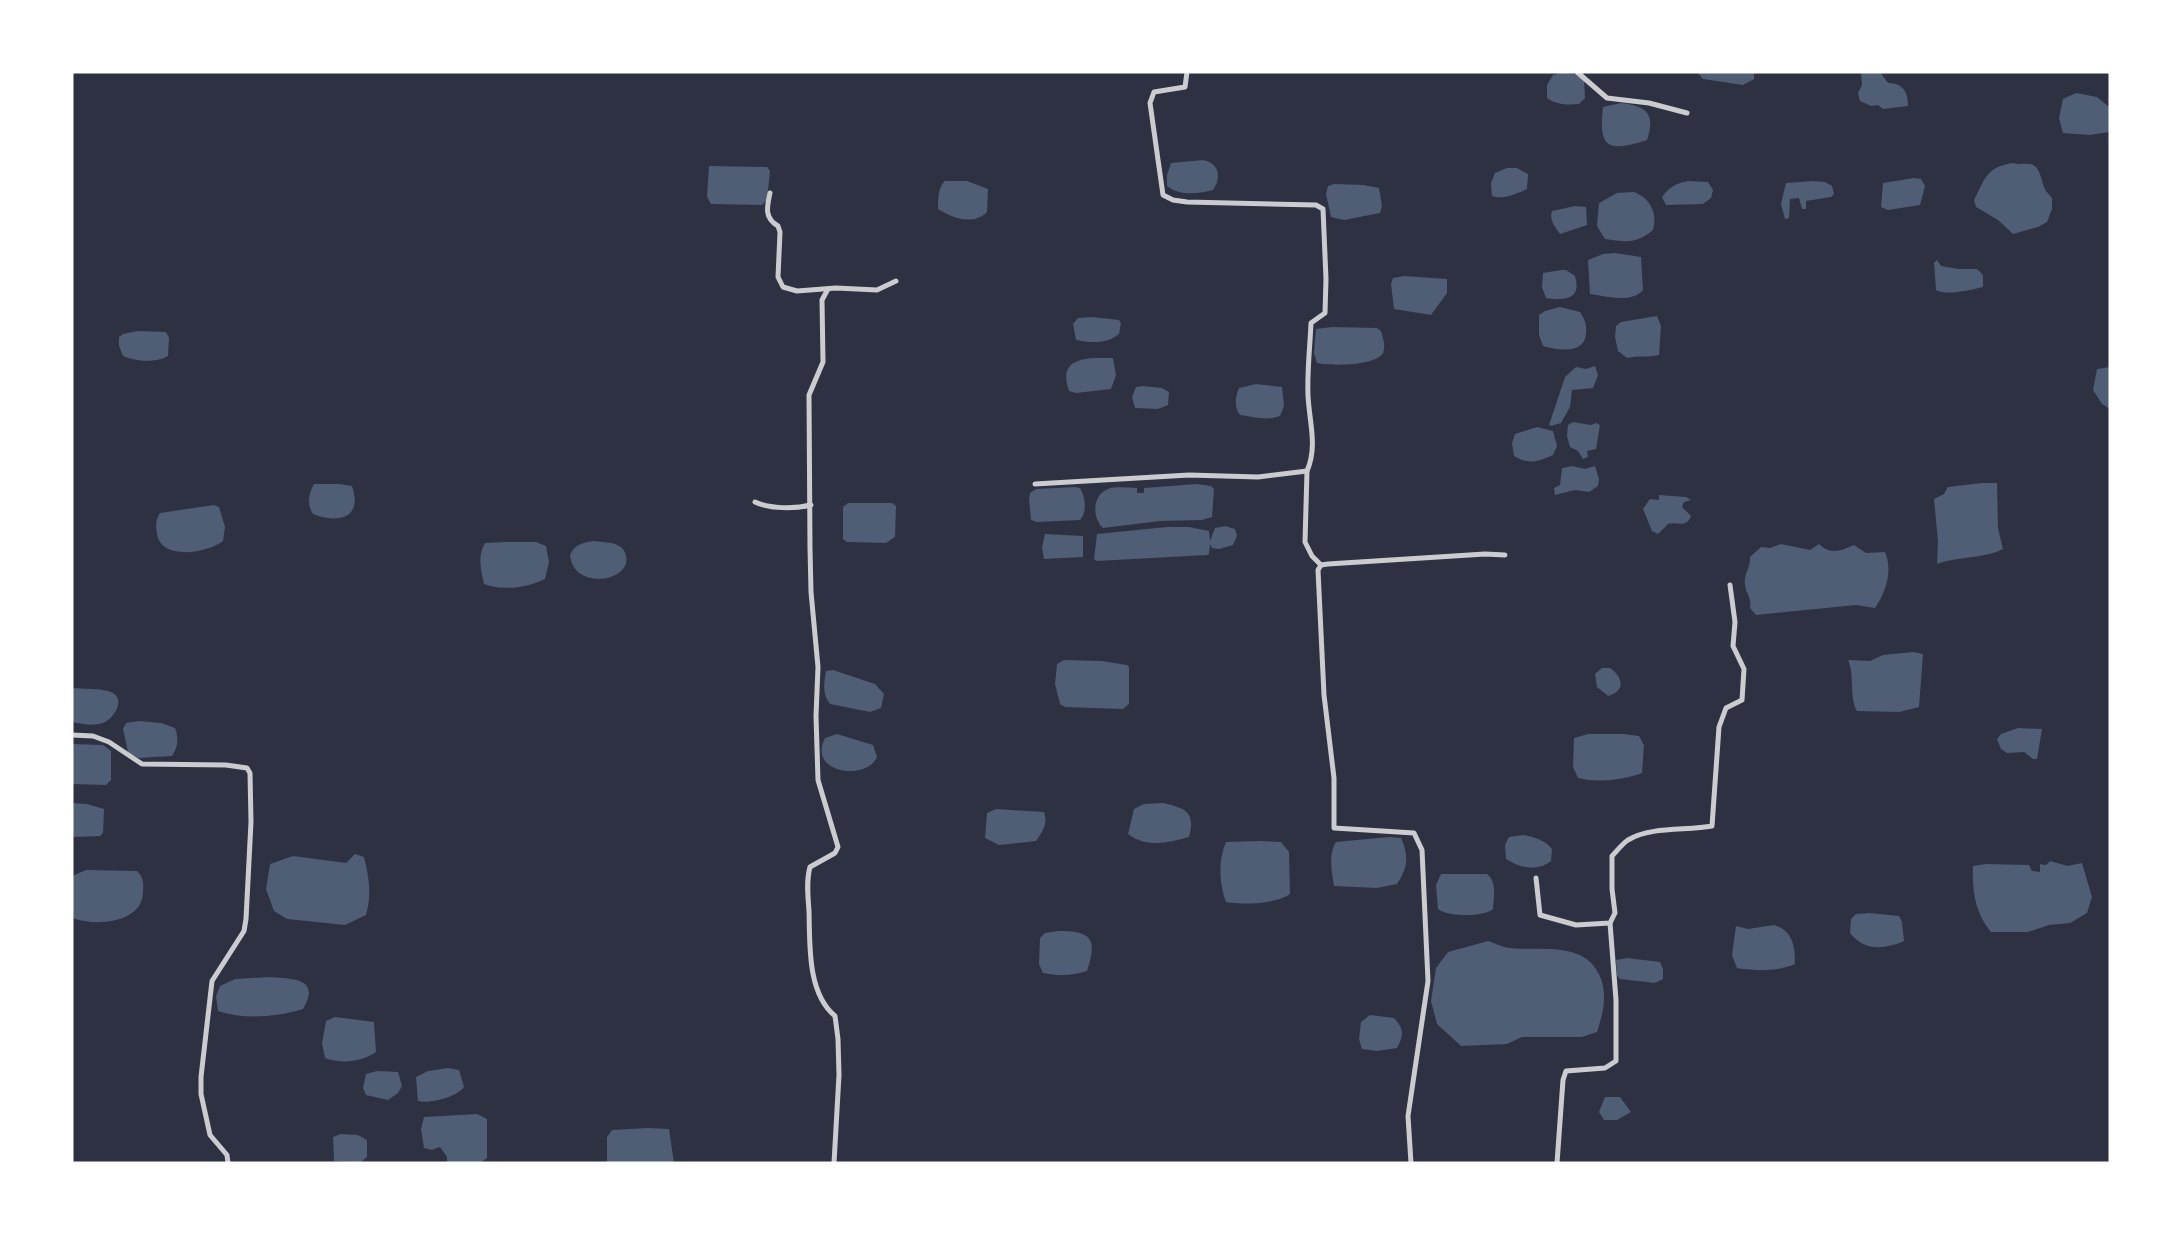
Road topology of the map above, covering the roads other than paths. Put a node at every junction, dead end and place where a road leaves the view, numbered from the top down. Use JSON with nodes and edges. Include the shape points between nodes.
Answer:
{"nodes":[{"id":1,"x":1187,"y":72,"type":"edge"},
{"id":2,"x":1577,"y":72,"type":"edge"},
{"id":3,"x":1687,"y":113,"type":"dead end"},
{"id":4,"x":770,"y":193,"type":"dead end"},
{"id":5,"x":896,"y":281,"type":"dead end"},
{"id":6,"x":828,"y":289,"type":"junction"},
{"id":7,"x":1307,"y":471,"type":"junction"},
{"id":8,"x":1035,"y":484,"type":"dead end"},
{"id":9,"x":755,"y":502,"type":"dead end"},
{"id":10,"x":811,"y":505,"type":"junction"},
{"id":11,"x":1506,"y":555,"type":"dead end"},
{"id":12,"x":1321,"y":565,"type":"junction"},
{"id":13,"x":1730,"y":585,"type":"dead end"},
{"id":14,"x":72,"y":735,"type":"edge"},
{"id":15,"x":1536,"y":878,"type":"dead end"},
{"id":16,"x":1610,"y":923,"type":"junction"},
{"id":17,"x":228,"y":1163,"type":"edge"},
{"id":18,"x":834,"y":1163,"type":"edge"},
{"id":19,"x":1411,"y":1163,"type":"edge"},
{"id":20,"x":1557,"y":1163,"type":"edge"}],
"edges":[{"from":1,"to":7,"type":"street","via":[[1185,87],[1154,92],[1150,103],[1163,195],[1187,202],[1316,205],[1323,209],[1325,313],[1311,323],[1308,394],[1313,443]]},
{"from":2,"to":3,"type":"street","via":[[1607,98]]},
{"from":4,"to":6,"type":"street","via":[[768,216],[778,226],[778,276],[783,288]]},
{"from":5,"to":6,"type":"street","via":[[877,290]]},
{"from":6,"to":10,"type":"street","via":[[822,300],[823,362],[809,395]]},
{"from":7,"to":8,"type":"street","via":[[1258,477],[1189,475]]},
{"from":7,"to":12,"type":"street","via":[[1305,542]]},
{"from":9,"to":10,"type":"street"},
{"from":10,"to":18,"type":"street","via":[[818,780],[838,847],[810,867],[810,936],[813,974],[837,1024]]},
{"from":11,"to":12,"type":"street"},
{"from":12,"to":19,"type":"street","via":[[1318,601],[1334,778],[1334,828],[1414,833],[1422,850],[1428,981],[1408,1116]]},
{"from":13,"to":16,"type":"street","via":[[1733,646],[1744,668],[1742,700],[1726,708],[1719,727],[1713,826],[1650,832],[1628,840],[1612,856],[1615,912]]},
{"from":14,"to":17,"type":"street","via":[[109,742],[142,764],[226,765],[247,768],[250,773],[246,919],[244,930],[212,981],[201,1077],[210,1135]]},
{"from":15,"to":16,"type":"street","via":[[1540,915],[1576,925]]},
{"from":16,"to":20,"type":"street","via":[[1616,1061],[1605,1068],[1566,1072]]}]}
